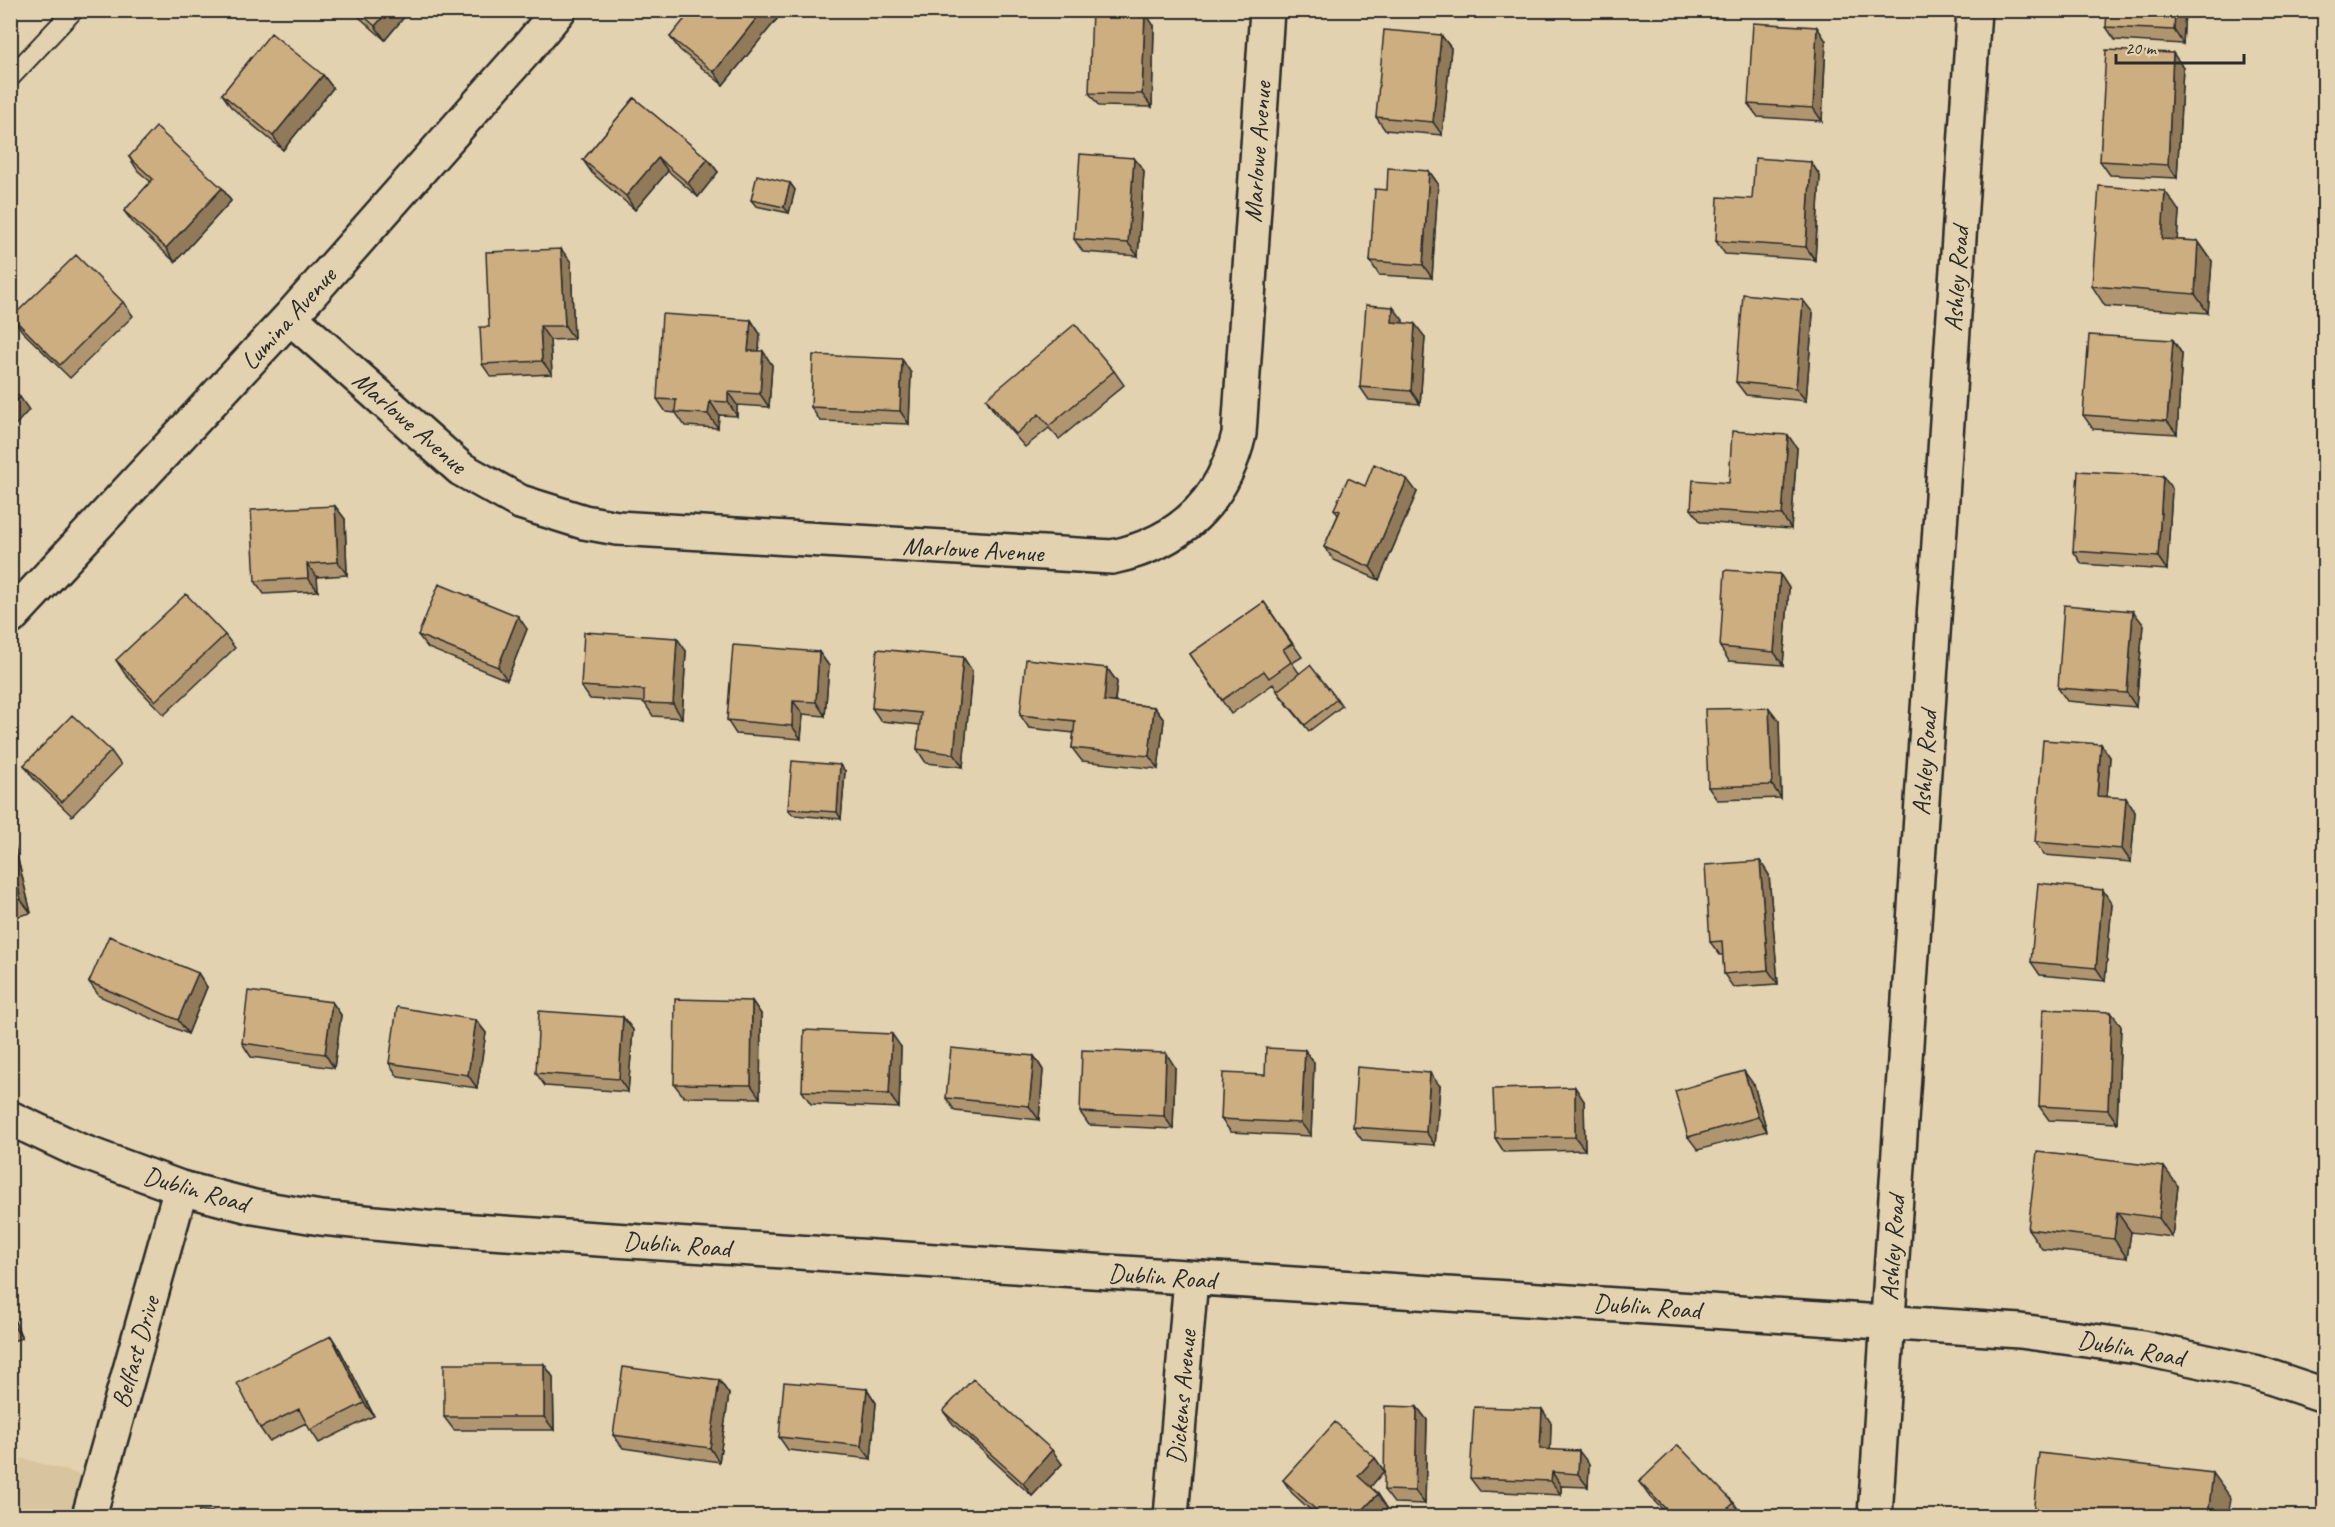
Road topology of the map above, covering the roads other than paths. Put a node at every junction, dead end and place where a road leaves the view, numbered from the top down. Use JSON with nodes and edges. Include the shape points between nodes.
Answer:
{"nodes":[{"id":1,"x":74,"y":10,"type":"edge"},
{"id":2,"x":559,"y":10,"type":"edge"},
{"id":3,"x":1267,"y":10,"type":"edge"},
{"id":4,"x":1974,"y":10,"type":"edge"},
{"id":5,"x":10,"y":78,"type":"edge"},
{"id":6,"x":290,"y":317,"type":"junction"},
{"id":7,"x":10,"y":618,"type":"edge"},
{"id":8,"x":10,"y":1118,"type":"edge"},
{"id":9,"x":181,"y":1188,"type":"junction"},
{"id":10,"x":1191,"y":1278,"type":"junction"},
{"id":11,"x":1887,"y":1321,"type":"junction"},
{"id":12,"x":2325,"y":1395,"type":"edge"},
{"id":13,"x":89,"y":1516,"type":"edge"},
{"id":14,"x":1171,"y":1516,"type":"edge"},
{"id":15,"x":1875,"y":1516,"type":"edge"}],
"edges":[{"from":1,"to":5,"type":"lane"},
{"from":2,"to":6,"type":"street","name":"Lumina Avenue"},
{"from":3,"to":6,"type":"street","name":"Marlowe Avenue","via":[[1240,423],[1234,457],[1212,498],[1179,532],[1137,552],[1112,557],[617,528],[584,522],[520,502],[461,469]]},
{"from":4,"to":11,"type":"street","name":"Ashley Road"},
{"from":6,"to":7,"type":"street","name":"Lumina Avenue"},
{"from":8,"to":9,"type":"street","name":"Dublin Road","via":[[78,1150]]},
{"from":9,"to":10,"type":"street","name":"Dublin Road","via":[[254,1207],[321,1218],[427,1228]]},
{"from":9,"to":13,"type":"street","name":"Belfast Drive"},
{"from":10,"to":11,"type":"street","name":"Dublin Road"},
{"from":10,"to":14,"type":"street","name":"Dickens Avenue"},
{"from":11,"to":12,"type":"street","name":"Dublin Road","via":[[2020,1331],[2137,1347],[2258,1373]]},
{"from":11,"to":15,"type":"street","name":"Ashley Road"}]}
